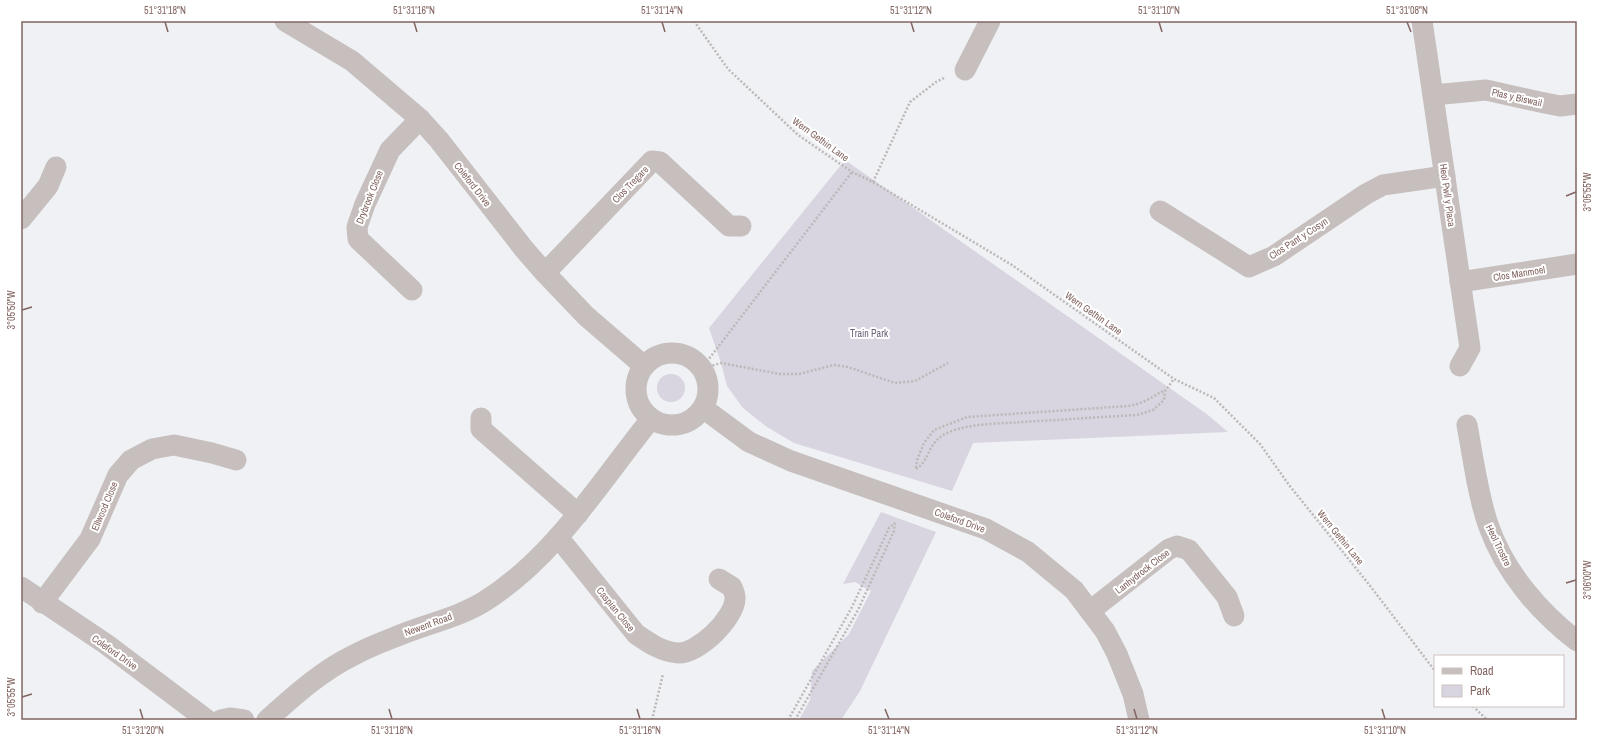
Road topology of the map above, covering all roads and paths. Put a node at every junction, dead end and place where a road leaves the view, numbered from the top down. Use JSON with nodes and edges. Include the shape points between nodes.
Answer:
{"nodes":[{"id":1,"x":694,"y":21,"type":"edge"},
{"id":2,"x":990,"y":21,"type":"edge"},
{"id":3,"x":1422,"y":21,"type":"edge"},
{"id":4,"x":288,"y":22,"type":"edge"},
{"id":5,"x":965,"y":70,"type":"joint"},
{"id":6,"x":1434,"y":95,"type":"junction"},
{"id":7,"x":1577,"y":104,"type":"edge"},
{"id":8,"x":420,"y":119,"type":"junction"},
{"id":9,"x":56,"y":167,"type":"dead end"},
{"id":10,"x":852,"y":172,"type":"junction"},
{"id":11,"x":1445,"y":176,"type":"junction"},
{"id":12,"x":873,"y":182,"type":"junction"},
{"id":13,"x":1160,"y":210,"type":"dead end"},
{"id":14,"x":21,"y":219,"type":"edge"},
{"id":15,"x":742,"y":226,"type":"dead end"},
{"id":16,"x":1577,"y":264,"type":"edge"},
{"id":17,"x":545,"y":273,"type":"junction"},
{"id":18,"x":1460,"y":282,"type":"junction"},
{"id":19,"x":412,"y":290,"type":"dead end"},
{"id":20,"x":948,"y":364,"type":"dead end"},
{"id":21,"x":644,"y":366,"type":"junction"},
{"id":22,"x":1460,"y":366,"type":"dead end"},
{"id":23,"x":701,"y":369,"type":"junction"},
{"id":24,"x":1174,"y":379,"type":"junction"},
{"id":25,"x":1165,"y":391,"type":"junction"},
{"id":26,"x":703,"y":408,"type":"junction"},
{"id":27,"x":481,"y":418,"type":"dead end"},
{"id":28,"x":651,"y":419,"type":"junction"},
{"id":29,"x":1467,"y":425,"type":"dead end"},
{"id":30,"x":236,"y":460,"type":"dead end"},
{"id":31,"x":578,"y":514,"type":"junction"},
{"id":32,"x":558,"y":537,"type":"junction"},
{"id":33,"x":719,"y":579,"type":"dead end"},
{"id":34,"x":21,"y":587,"type":"edge"},
{"id":35,"x":42,"y":602,"type":"junction"},
{"id":36,"x":1090,"y":611,"type":"junction"},
{"id":37,"x":1234,"y":616,"type":"dead end"},
{"id":38,"x":1577,"y":641,"type":"edge"},
{"id":39,"x":680,"y":653,"type":"junction"},
{"id":40,"x":1434,"y":670,"type":"edge"},
{"id":41,"x":1474,"y":707,"type":"edge"},
{"id":42,"x":207,"y":720,"type":"edge"},
{"id":43,"x":221,"y":720,"type":"edge"},
{"id":44,"x":244,"y":720,"type":"edge"},
{"id":45,"x":267,"y":720,"type":"edge"},
{"id":46,"x":652,"y":720,"type":"edge"},
{"id":47,"x":788,"y":720,"type":"edge"},
{"id":48,"x":795,"y":720,"type":"edge"},
{"id":49,"x":1139,"y":720,"type":"edge"},
{"id":50,"x":1487,"y":720,"type":"edge"}],
"edges":[{"from":1,"to":10,"type":"path","name":"Wern Gethin Lane","via":[[733,74],[798,135]]},
{"from":2,"to":5,"type":"street"},
{"from":3,"to":6,"type":"street","name":"Heol Pwll y Placa"},
{"from":4,"to":8,"type":"street","name":"Coleford Drive","via":[[352,61]]},
{"from":5,"to":12,"type":"path","via":[[936,82],[910,102]]},
{"from":6,"to":7,"type":"street","name":"Plas y Biswail","via":[[1486,90],[1560,106]]},
{"from":6,"to":11,"type":"street","name":"Heol Pwll y Placa"},
{"from":8,"to":17,"type":"street","name":"Coleford Drive"},
{"from":8,"to":19,"type":"street","name":"Drybrook Close","via":[[390,150],[357,227],[358,239]]},
{"from":9,"to":14,"type":"street","via":[[48,186]]},
{"from":10,"to":12,"type":"path","name":"Wern Gethin Lane"},
{"from":10,"to":23,"type":"path"},
{"from":11,"to":13,"type":"street","name":"Clos Pant y Cosyn","via":[[1383,185],[1274,256],[1249,267]]},
{"from":11,"to":18,"type":"street","name":"Heol Pwll y Placa"},
{"from":12,"to":24,"type":"path","name":"Wern Gethin Lane","via":[[1012,265]]},
{"from":15,"to":17,"type":"street","name":"Clos Tregare","via":[[729,226],[660,162],[652,161]]},
{"from":16,"to":18,"type":"street","name":"Clos Manmoel"},
{"from":17,"to":21,"type":"street","name":"Coleford Drive","via":[[586,316]]},
{"from":18,"to":22,"type":"street","name":"Heol Pwll y Placa","via":[[1470,348]]},
{"from":20,"to":23,"type":"path","via":[[915,381],[895,383],[848,367],[834,365],[799,374],[780,374],[721,364]]},
{"from":21,"to":23,"type":"street","via":[[654,358],[678,354],[690,358]]},
{"from":21,"to":28,"type":"street","via":[[636,386],[643,410]]},
{"from":23,"to":26,"type":"street","via":[[708,384],[708,396]]},
{"from":24,"to":25,"type":"path"},
{"from":24,"to":40,"type":"path","name":"Wern Gethin Lane","via":[[1214,398],[1260,444],[1289,485]]},
{"from":25,"to":25,"type":"path","via":[[1164,400],[1154,410],[1137,415],[976,426],[949,432],[937,439],[922,465],[916,469],[924,443],[934,430],[967,417],[1128,406],[1139,404]]},
{"from":26,"to":28,"type":"street","via":[[695,418],[675,426]]},
{"from":26,"to":36,"type":"street","name":"Coleford Drive","via":[[749,442],[791,461],[986,529],[1028,552],[1074,590]]},
{"from":27,"to":31,"type":"street","via":[[481,429]]},
{"from":28,"to":31,"type":"street","name":"Newent Road"},
{"from":29,"to":38,"type":"street","name":"Heol Trostre","via":[[1489,527],[1503,556],[1536,604]]},
{"from":30,"to":35,"type":"street","name":"Ellwood Close","via":[[174,445],[152,449],[131,460],[118,475],[90,539]]},
{"from":31,"to":32,"type":"street","name":"Newent Road"},
{"from":32,"to":39,"type":"street","name":"Caspian Close","via":[[636,634],[650,645]]},
{"from":32,"to":45,"type":"street","name":"Newent Road","via":[[527,569],[483,602],[353,655],[298,692]]},
{"from":33,"to":39,"type":"street","via":[[732,587],[735,599],[727,620],[712,636],[695,648]]},
{"from":34,"to":35,"type":"street","name":"Coleford Drive"},
{"from":35,"to":42,"type":"street","name":"Coleford Drive","via":[[106,644]]},
{"from":36,"to":37,"type":"street","name":"Lanhydrock Close","via":[[1169,549],[1177,546],[1189,550],[1228,597]]},
{"from":36,"to":49,"type":"street","name":"Coleford Drive","via":[[1117,654],[1133,694]]},
{"from":39,"to":46,"type":"path","via":[[664,672]]},
{"from":41,"to":50,"type":"path"},
{"from":43,"to":44,"type":"street"},
{"from":47,"to":48,"type":"path","via":[[852,607],[889,528],[895,524],[858,610]]}]}
